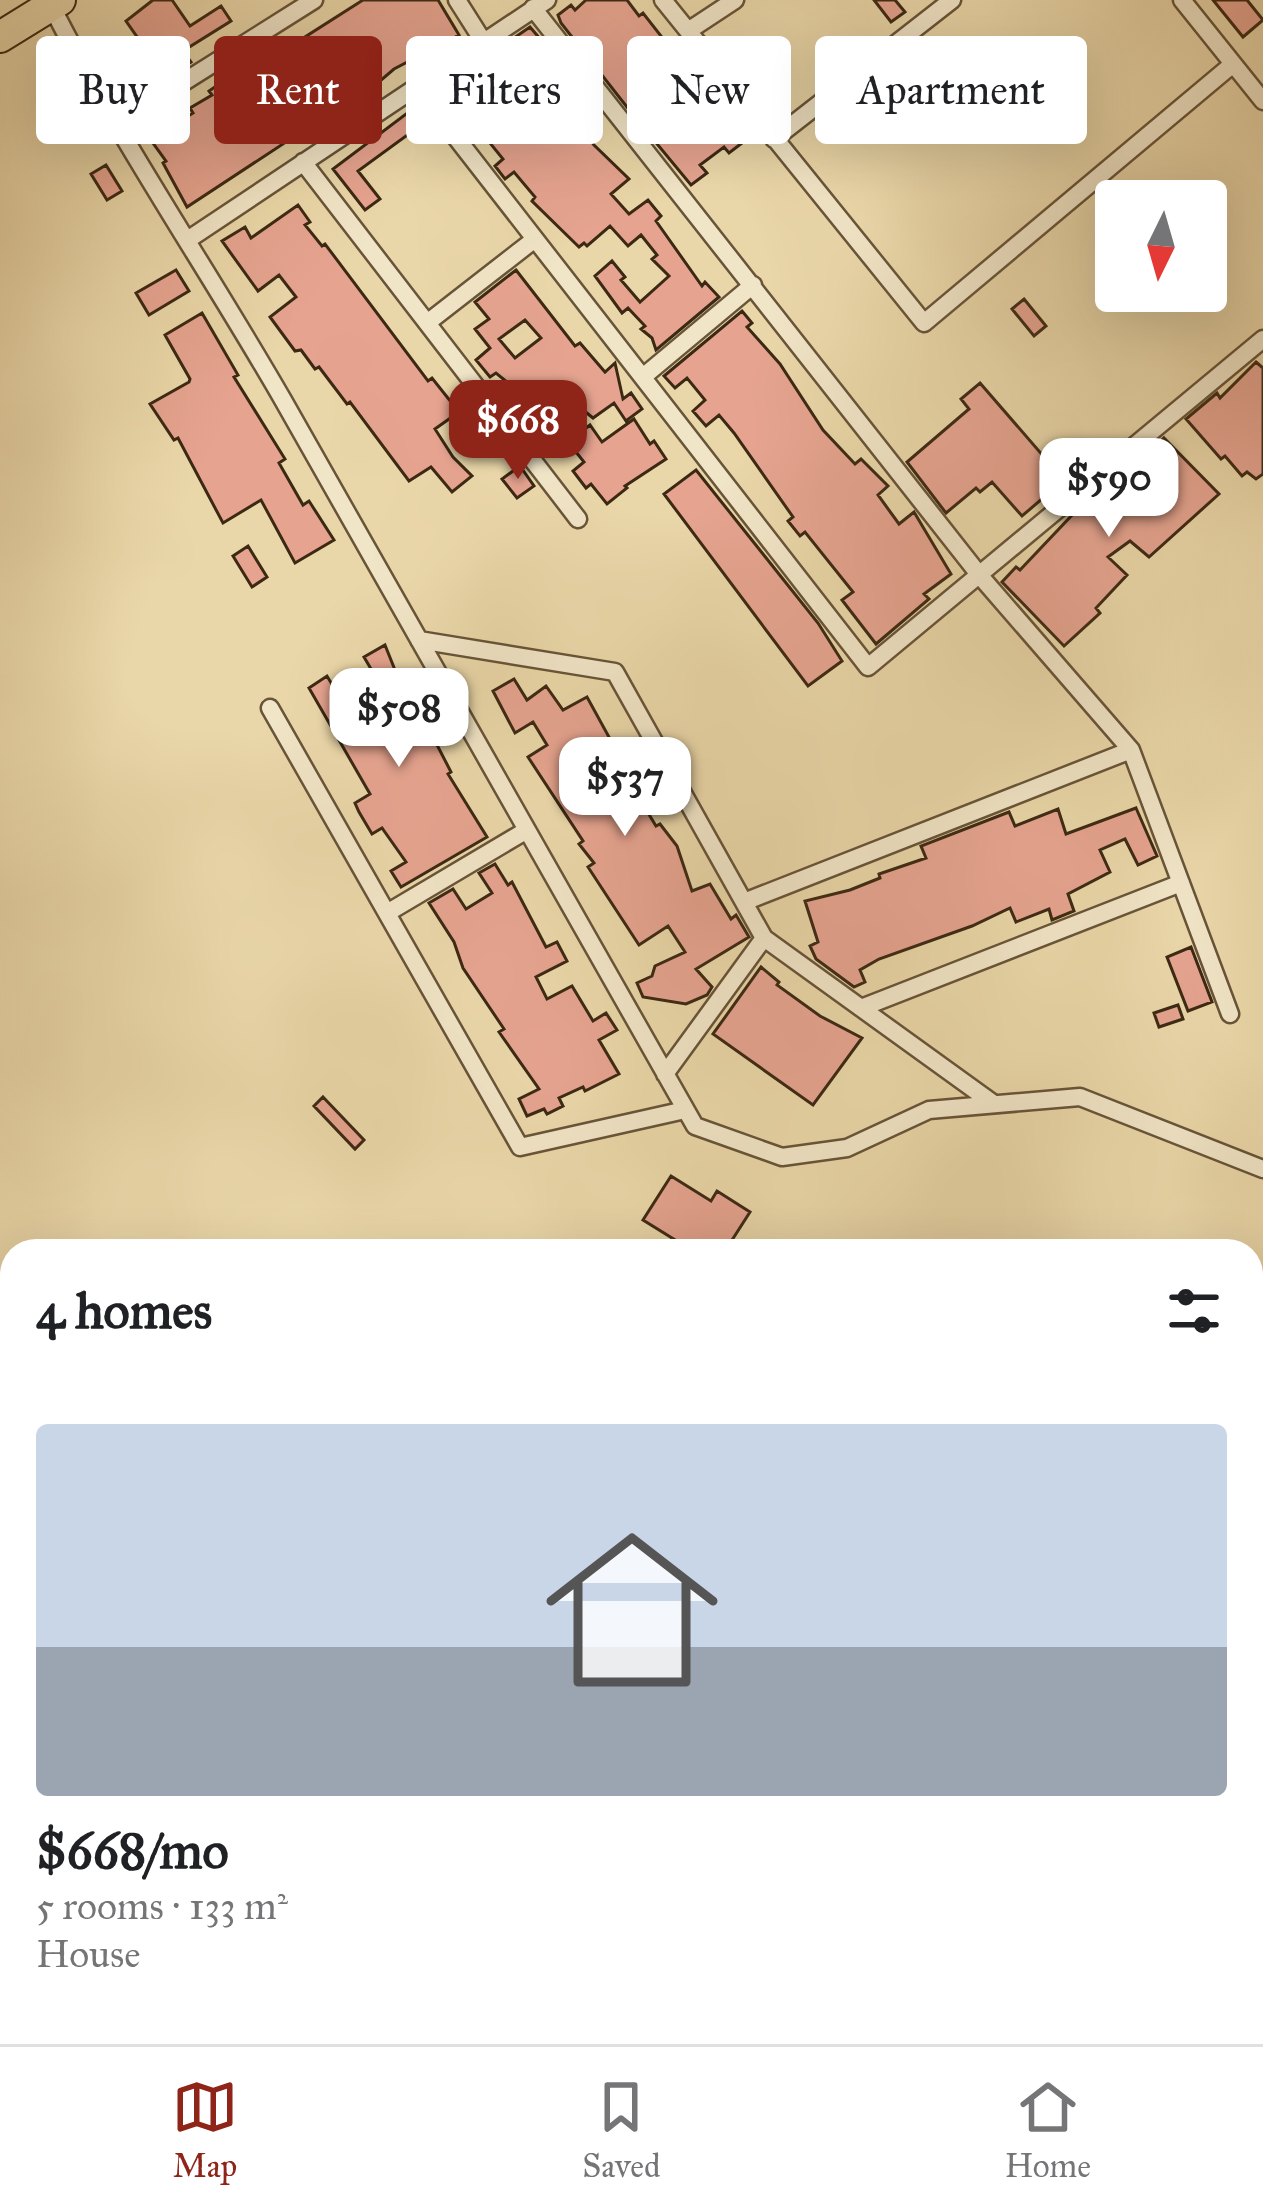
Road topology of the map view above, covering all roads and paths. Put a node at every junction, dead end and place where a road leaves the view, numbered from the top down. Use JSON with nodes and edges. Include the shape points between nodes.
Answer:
{"nodes":[{"id":1,"x":20,"y":0,"type":"edge"},
{"id":2,"x":314,"y":0,"type":"edge"},
{"id":3,"x":457,"y":0,"type":"edge"},
{"id":4,"x":663,"y":0,"type":"edge"},
{"id":5,"x":735,"y":0,"type":"edge"},
{"id":6,"x":952,"y":0,"type":"edge"},
{"id":7,"x":1182,"y":0,"type":"edge"},
{"id":8,"x":53,"y":2,"type":"edge"},
{"id":9,"x":540,"y":4,"type":"edge"},
{"id":10,"x":0,"y":13,"type":"edge"},
{"id":11,"x":688,"y":31,"type":"junction"},
{"id":12,"x":70,"y":36,"type":"edge"},
{"id":13,"x":480,"y":36,"type":"edge"},
{"id":14,"x":491,"y":36,"type":"edge"},
{"id":15,"x":692,"y":36,"type":"edge"},
{"id":16,"x":0,"y":37,"type":"edge"},
{"id":17,"x":1233,"y":64,"type":"junction"},
{"id":18,"x":190,"y":78,"type":"edge"},
{"id":19,"x":406,"y":93,"type":"edge"},
{"id":20,"x":1263,"y":101,"type":"edge"},
{"id":21,"x":791,"y":126,"type":"edge"},
{"id":22,"x":126,"y":144,"type":"edge"},
{"id":23,"x":461,"y":144,"type":"edge"},
{"id":24,"x":778,"y":144,"type":"edge"},
{"id":25,"x":303,"y":162,"type":"junction"},
{"id":26,"x":189,"y":238,"type":"junction"},
{"id":27,"x":535,"y":238,"type":"junction"},
{"id":28,"x":753,"y":285,"type":"junction"},
{"id":29,"x":427,"y":322,"type":"junction"},
{"id":30,"x":1263,"y":339,"type":"edge"},
{"id":31,"x":644,"y":376,"type":"junction"},
{"id":32,"x":578,"y":519,"type":"dead end"},
{"id":33,"x":981,"y":577,"type":"junction"},
{"id":34,"x":419,"y":640,"type":"junction"},
{"id":35,"x":270,"y":708,"type":"dead end"},
{"id":36,"x":1131,"y":750,"type":"junction"},
{"id":37,"x":526,"y":830,"type":"junction"},
{"id":38,"x":1181,"y":883,"type":"junction"},
{"id":39,"x":744,"y":902,"type":"junction"},
{"id":40,"x":387,"y":913,"type":"junction"},
{"id":41,"x":764,"y":938,"type":"junction"},
{"id":42,"x":860,"y":1008,"type":"junction"},
{"id":43,"x":1230,"y":1014,"type":"dead end"},
{"id":44,"x":665,"y":1074,"type":"junction"},
{"id":45,"x":994,"y":1104,"type":"junction"},
{"id":46,"x":686,"y":1110,"type":"junction"},
{"id":47,"x":1263,"y":1169,"type":"edge"}],
"edges":[{"from":1,"to":10,"type":"highway"},
{"from":2,"to":18,"type":"street"},
{"from":3,"to":13,"type":"street"},
{"from":4,"to":11,"type":"street"},
{"from":5,"to":11,"type":"street"},
{"from":6,"to":21,"type":"street"},
{"from":7,"to":17,"type":"street"},
{"from":8,"to":12,"type":"street"},
{"from":8,"to":16,"type":"highway"},
{"from":9,"to":14,"type":"street"},
{"from":9,"to":28,"type":"street"},
{"from":11,"to":15,"type":"street"},
{"from":17,"to":20,"type":"street"},
{"from":17,"to":24,"type":"street","via":[[924,323]]},
{"from":19,"to":25,"type":"street"},
{"from":22,"to":26,"type":"street"},
{"from":23,"to":27,"type":"street"},
{"from":25,"to":26,"type":"street"},
{"from":25,"to":29,"type":"street"},
{"from":26,"to":34,"type":"street"},
{"from":27,"to":29,"type":"street"},
{"from":27,"to":31,"type":"street"},
{"from":28,"to":31,"type":"street"},
{"from":28,"to":33,"type":"street"},
{"from":29,"to":32,"type":"street"},
{"from":30,"to":33,"type":"street"},
{"from":31,"to":33,"type":"street","via":[[868,667]]},
{"from":33,"to":36,"type":"street"},
{"from":34,"to":37,"type":"street"},
{"from":34,"to":39,"type":"street","via":[[615,673]]},
{"from":35,"to":40,"type":"street"},
{"from":36,"to":38,"type":"street"},
{"from":36,"to":39,"type":"street"},
{"from":37,"to":40,"type":"street"},
{"from":37,"to":44,"type":"street"},
{"from":38,"to":42,"type":"street"},
{"from":38,"to":43,"type":"street"},
{"from":39,"to":41,"type":"street"},
{"from":40,"to":46,"type":"street","via":[[520,1147]]},
{"from":41,"to":42,"type":"street"},
{"from":41,"to":44,"type":"street"},
{"from":42,"to":45,"type":"street"},
{"from":44,"to":46,"type":"street"},
{"from":45,"to":46,"type":"street","via":[[929,1110],[847,1148],[782,1157],[695,1126]]},
{"from":45,"to":47,"type":"street","via":[[1080,1097]]}]}
